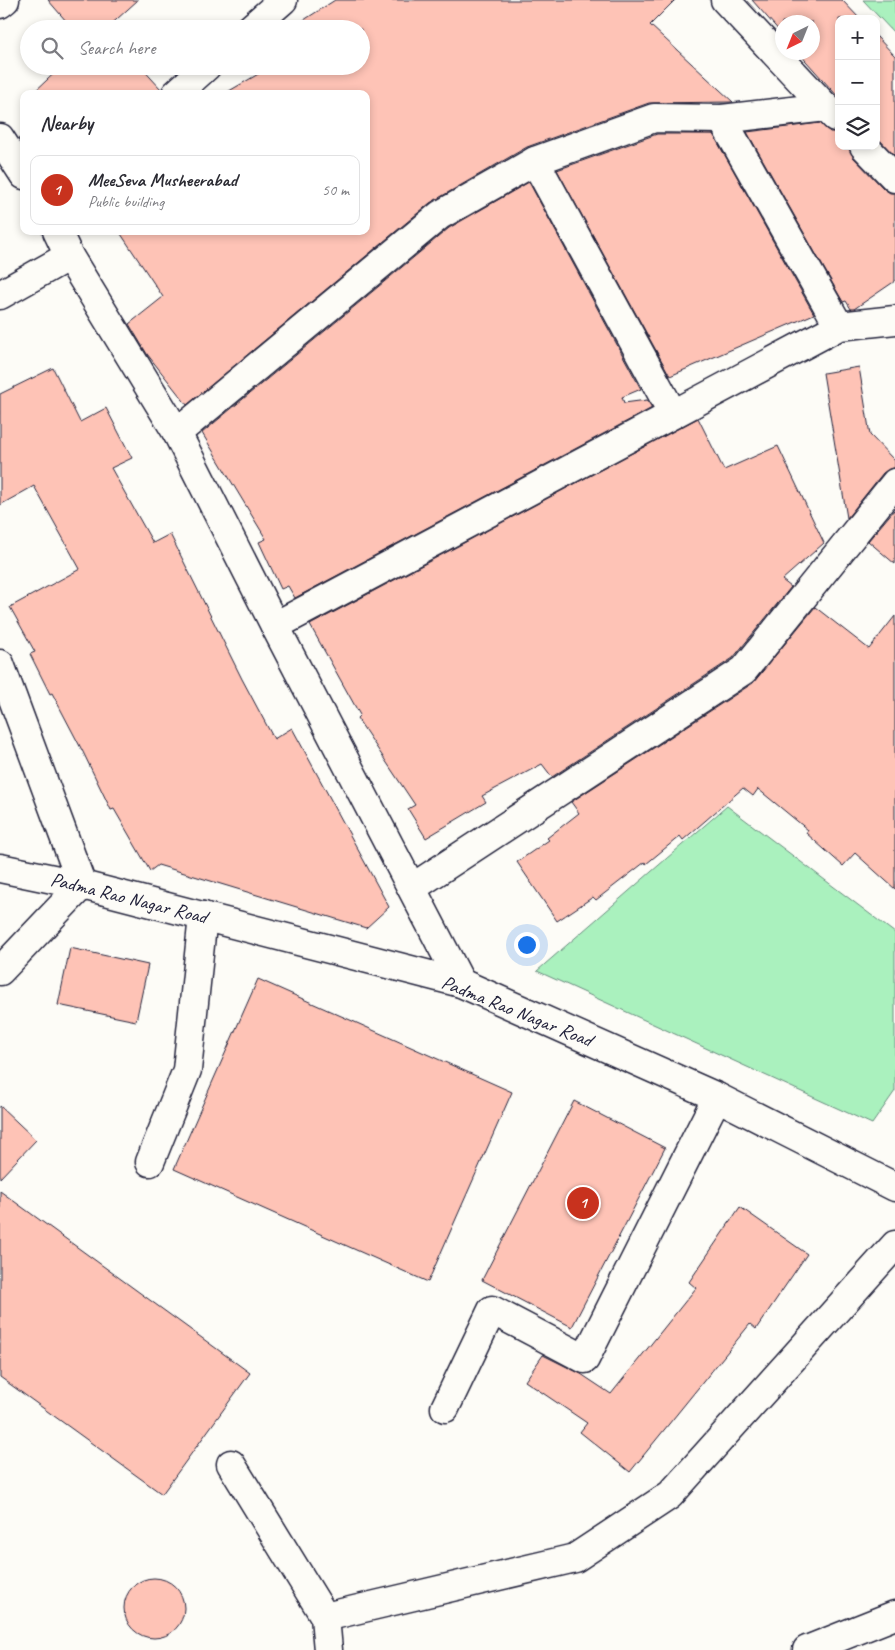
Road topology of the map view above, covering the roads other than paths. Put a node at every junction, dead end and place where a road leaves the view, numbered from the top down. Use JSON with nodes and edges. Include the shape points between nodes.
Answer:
{"nodes":[{"id":1,"x":5,"y":0,"type":"edge"},
{"id":2,"x":283,"y":0,"type":"edge"},
{"id":3,"x":725,"y":0,"type":"edge"},
{"id":4,"x":0,"y":4,"type":"edge"},
{"id":5,"x":260,"y":20,"type":"edge"},
{"id":6,"x":198,"y":75,"type":"edge"},
{"id":7,"x":181,"y":90,"type":"edge"},
{"id":8,"x":832,"y":114,"type":"edge"},
{"id":9,"x":722,"y":119,"type":"junction"},
{"id":10,"x":0,"y":138,"type":"edge"},
{"id":11,"x":868,"y":150,"type":"edge"},
{"id":12,"x":535,"y":161,"type":"junction"},
{"id":13,"x":20,"y":169,"type":"edge"},
{"id":14,"x":895,"y":178,"type":"edge"},
{"id":15,"x":58,"y":235,"type":"edge"},
{"id":16,"x":69,"y":256,"type":"junction"},
{"id":17,"x":0,"y":294,"type":"edge"},
{"id":18,"x":895,"y":320,"type":"edge"},
{"id":19,"x":839,"y":326,"type":"junction"},
{"id":20,"x":673,"y":414,"type":"junction"},
{"id":21,"x":177,"y":433,"type":"junction"},
{"id":22,"x":895,"y":483,"type":"edge"},
{"id":23,"x":275,"y":626,"type":"junction"},
{"id":24,"x":0,"y":664,"type":"edge"},
{"id":25,"x":0,"y":868,"type":"edge"},
{"id":26,"x":82,"y":885,"type":"junction"},
{"id":27,"x":412,"y":888,"type":"junction"},
{"id":28,"x":203,"y":916,"type":"junction"},
{"id":29,"x":0,"y":971,"type":"edge"},
{"id":30,"x":461,"y":983,"type":"junction"},
{"id":31,"x":717,"y":1096,"type":"junction"},
{"id":32,"x":150,"y":1162,"type":"dead end"},
{"id":33,"x":895,"y":1187,"type":"edge"},
{"id":34,"x":895,"y":1245,"type":"edge"},
{"id":35,"x":445,"y":1408,"type":"dead end"},
{"id":36,"x":231,"y":1464,"type":"dead end"},
{"id":37,"x":895,"y":1615,"type":"edge"},
{"id":38,"x":325,"y":1617,"type":"junction"},
{"id":39,"x":328,"y":1650,"type":"edge"},
{"id":40,"x":807,"y":1650,"type":"edge"}],
"edges":[{"from":1,"to":4,"type":"street"},
{"from":2,"to":5,"type":"street"},
{"from":3,"to":8,"type":"street"},
{"from":6,"to":7,"type":"street"},
{"from":8,"to":9,"type":"street"},
{"from":9,"to":12,"type":"street","via":[[654,118]]},
{"from":9,"to":19,"type":"street"},
{"from":10,"to":13,"type":"street"},
{"from":11,"to":14,"type":"street"},
{"from":12,"to":20,"type":"street"},
{"from":12,"to":21,"type":"street","via":[[440,215]]},
{"from":15,"to":16,"type":"street"},
{"from":16,"to":17,"type":"street"},
{"from":16,"to":21,"type":"street"},
{"from":18,"to":19,"type":"street"},
{"from":19,"to":20,"type":"street"},
{"from":20,"to":23,"type":"street"},
{"from":21,"to":23,"type":"street"},
{"from":22,"to":27,"type":"street","via":[[744,670]]},
{"from":23,"to":27,"type":"street"},
{"from":24,"to":26,"type":"street"},
{"from":25,"to":26,"type":"street","name":"Padma Rao Nagar Road"},
{"from":26,"to":28,"type":"street","name":"Padma Rao Nagar Road"},
{"from":26,"to":29,"type":"street"},
{"from":27,"to":30,"type":"street"},
{"from":28,"to":30,"type":"street","name":"Padma Rao Nagar Road"},
{"from":28,"to":32,"type":"street","via":[[187,1070]]},
{"from":30,"to":31,"type":"street","name":"Padma Rao Nagar Road"},
{"from":31,"to":33,"type":"street","name":"Padma Rao Nagar Road"},
{"from":31,"to":35,"type":"street","via":[[585,1359],[492,1310]]},
{"from":34,"to":38,"type":"street","via":[[670,1495],[575,1558]]},
{"from":36,"to":38,"type":"street"},
{"from":37,"to":40,"type":"street"},
{"from":38,"to":39,"type":"street"}]}
